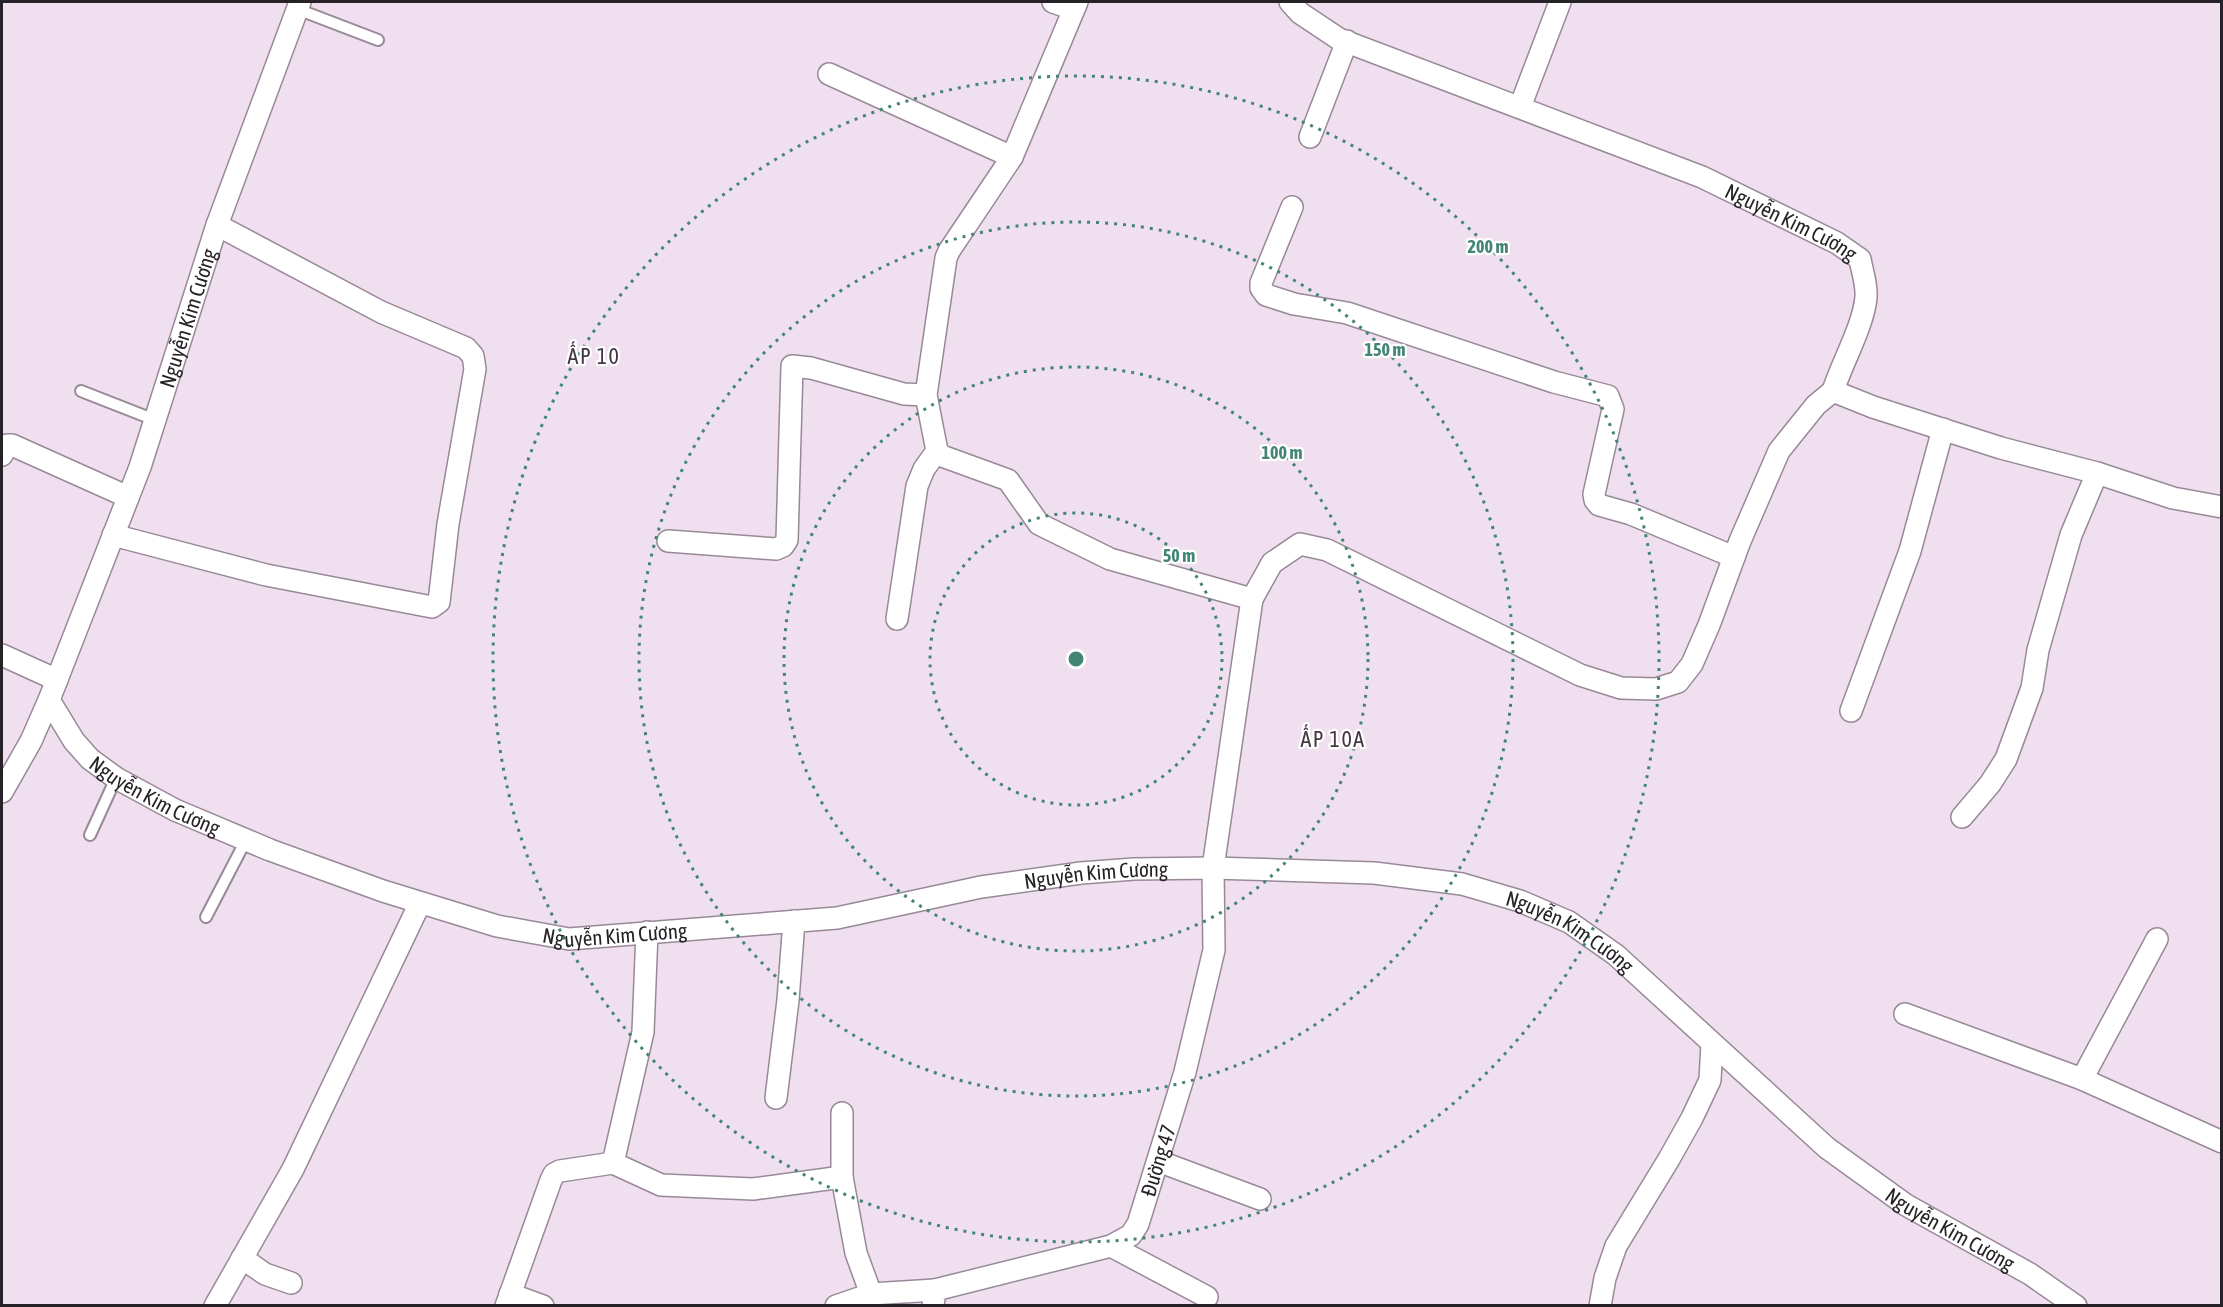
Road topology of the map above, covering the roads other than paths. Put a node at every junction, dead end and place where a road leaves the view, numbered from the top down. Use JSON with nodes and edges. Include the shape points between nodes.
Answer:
{"nodes":[{"id":1,"x":1053,"y":2,"type":"edge"},
{"id":2,"x":1290,"y":2,"type":"edge"},
{"id":3,"x":1560,"y":2,"type":"edge"},
{"id":4,"x":298,"y":5,"type":"edge"},
{"id":5,"x":1075,"y":5,"type":"edge"},
{"id":6,"x":378,"y":40,"type":"dead end"},
{"id":7,"x":1347,"y":41,"type":"junction"},
{"id":8,"x":830,"y":74,"type":"dead end"},
{"id":9,"x":1520,"y":107,"type":"junction"},
{"id":10,"x":1310,"y":137,"type":"dead end"},
{"id":11,"x":1012,"y":157,"type":"junction"},
{"id":12,"x":1292,"y":207,"type":"dead end"},
{"id":13,"x":217,"y":225,"type":"junction"},
{"id":14,"x":81,"y":391,"type":"dead end"},
{"id":15,"x":1833,"y":391,"type":"junction"},
{"id":16,"x":926,"y":395,"type":"junction"},
{"id":17,"x":155,"y":420,"type":"junction"},
{"id":18,"x":1943,"y":429,"type":"junction"},
{"id":19,"x":937,"y":451,"type":"junction"},
{"id":20,"x":2,"y":455,"type":"edge"},
{"id":21,"x":2097,"y":473,"type":"junction"},
{"id":22,"x":128,"y":497,"type":"junction"},
{"id":23,"x":2222,"y":507,"type":"edge"},
{"id":24,"x":113,"y":535,"type":"junction"},
{"id":25,"x":668,"y":541,"type":"dead end"},
{"id":26,"x":1734,"y":557,"type":"junction"},
{"id":27,"x":1252,"y":599,"type":"junction"},
{"id":28,"x":897,"y":620,"type":"dead end"},
{"id":29,"x":2,"y":655,"type":"edge"},
{"id":30,"x":57,"y":680,"type":"junction"},
{"id":31,"x":49,"y":700,"type":"junction"},
{"id":32,"x":1851,"y":711,"type":"dead end"},
{"id":33,"x":116,"y":777,"type":"junction"},
{"id":34,"x":2,"y":792,"type":"edge"},
{"id":35,"x":1962,"y":817,"type":"dead end"},
{"id":36,"x":90,"y":835,"type":"dead end"},
{"id":37,"x":246,"y":840,"type":"junction"},
{"id":38,"x":1213,"y":868,"type":"junction"},
{"id":39,"x":420,"y":903,"type":"junction"},
{"id":40,"x":206,"y":918,"type":"dead end"},
{"id":41,"x":794,"y":921,"type":"junction"},
{"id":42,"x":647,"y":932,"type":"junction"},
{"id":43,"x":2157,"y":939,"type":"dead end"},
{"id":44,"x":1905,"y":1014,"type":"dead end"},
{"id":45,"x":1712,"y":1044,"type":"junction"},
{"id":46,"x":2082,"y":1079,"type":"junction"},
{"id":47,"x":776,"y":1098,"type":"dead end"},
{"id":48,"x":842,"y":1113,"type":"dead end"},
{"id":49,"x":2222,"y":1142,"type":"edge"},
{"id":50,"x":1158,"y":1161,"type":"junction"},
{"id":51,"x":613,"y":1163,"type":"junction"},
{"id":52,"x":842,"y":1177,"type":"junction"},
{"id":53,"x":1260,"y":1199,"type":"dead end"},
{"id":54,"x":1111,"y":1246,"type":"junction"},
{"id":55,"x":242,"y":1258,"type":"junction"},
{"id":56,"x":291,"y":1283,"type":"dead end"},
{"id":57,"x":872,"y":1294,"type":"junction"},
{"id":58,"x":1208,"y":1297,"type":"dead end"},
{"id":59,"x":934,"y":1298,"type":"edge"},
{"id":60,"x":508,"y":1300,"type":"edge"},
{"id":61,"x":215,"y":1305,"type":"edge"},
{"id":62,"x":543,"y":1305,"type":"edge"},
{"id":63,"x":836,"y":1305,"type":"edge"},
{"id":64,"x":1600,"y":1305,"type":"edge"},
{"id":65,"x":2076,"y":1305,"type":"edge"}],
"edges":[{"from":1,"to":5,"type":"street"},
{"from":2,"to":7,"type":"street","name":"Nguyễn Kim Cương","via":[[1300,13]]},
{"from":3,"to":9,"type":"street"},
{"from":4,"to":6,"type":"lane"},
{"from":4,"to":13,"type":"street","name":"Nguyễn Kim Cương"},
{"from":5,"to":11,"type":"street"},
{"from":7,"to":9,"type":"street","name":"Nguyễn Kim Cương"},
{"from":7,"to":10,"type":"street"},
{"from":8,"to":11,"type":"street"},
{"from":9,"to":15,"type":"street","name":"Nguyễn Kim Cương","via":[[1702,177],[1837,243],[1860,259],[1866,297]]},
{"from":11,"to":16,"type":"street","via":[[949,251]]},
{"from":12,"to":26,"type":"street","via":[[1261,283],[1266,295],[1347,313],[1608,396],[1613,409],[1595,500],[1599,505],[1631,514]]},
{"from":13,"to":17,"type":"street","name":"Nguyễn Kim Cương"},
{"from":13,"to":24,"type":"street","via":[[381,312],[466,348],[473,356],[475,369],[448,524],[439,602],[432,607],[266,575]]},
{"from":14,"to":17,"type":"lane"},
{"from":15,"to":18,"type":"street"},
{"from":15,"to":26,"type":"street","via":[[1816,405],[1779,451]]},
{"from":16,"to":19,"type":"street"},
{"from":16,"to":25,"type":"street","via":[[904,394],[792,366],[787,540],[783,546],[777,549]]},
{"from":17,"to":22,"type":"street","name":"Nguyễn Kim Cương"},
{"from":18,"to":21,"type":"street"},
{"from":18,"to":32,"type":"street","via":[[1910,551]]},
{"from":19,"to":27,"type":"street","via":[[1008,480],[1039,524],[1110,559]]},
{"from":19,"to":28,"type":"street","via":[[917,486]]},
{"from":20,"to":22,"type":"street","via":[[7,445],[12,445]]},
{"from":21,"to":23,"type":"street","via":[[2173,498]]},
{"from":21,"to":35,"type":"street","via":[[2071,535],[2038,650],[2032,688],[2006,759]]},
{"from":22,"to":24,"type":"street","name":"Nguyễn Kim Cương"},
{"from":24,"to":30,"type":"street","name":"Nguyễn Kim Cương"},
{"from":26,"to":27,"type":"street","via":[[1692,664],[1678,682],[1656,689],[1621,688],[1580,675],[1327,550],[1300,544],[1272,563]]},
{"from":27,"to":38,"type":"street","name":"Đường 47"},
{"from":29,"to":30,"type":"street"},
{"from":30,"to":31,"type":"street","name":"Nguyễn Kim Cương"},
{"from":31,"to":33,"type":"street","name":"Nguyễn Kim Cương","via":[[90,759]]},
{"from":31,"to":34,"type":"street","name":"Nguyễn Kim Cương"},
{"from":33,"to":36,"type":"lane"},
{"from":33,"to":37,"type":"street","name":"Nguyễn Kim Cương","via":[[175,810]]},
{"from":37,"to":39,"type":"street","name":"Nguyễn Kim Cương"},
{"from":37,"to":40,"type":"lane"},
{"from":38,"to":41,"type":"street","name":"Nguyễn Kim Cương","via":[[1081,873],[981,887],[837,918]]},
{"from":38,"to":45,"type":"street","name":"Nguyễn Kim Cương","via":[[1374,873],[1462,884],[1520,901],[1569,922],[1616,955]]},
{"from":38,"to":50,"type":"street","name":"Đường 47","via":[[1214,950],[1185,1072]]},
{"from":39,"to":42,"type":"street","name":"Nguyễn Kim Cương","via":[[497,926],[569,939]]},
{"from":39,"to":55,"type":"street","via":[[293,1169]]},
{"from":41,"to":42,"type":"street","name":"Nguyễn Kim Cương"},
{"from":41,"to":47,"type":"street"},
{"from":42,"to":51,"type":"street","via":[[644,1032]]},
{"from":43,"to":46,"type":"street"},
{"from":44,"to":46,"type":"street"},
{"from":45,"to":64,"type":"street","via":[[1710,1080],[1675,1149],[1616,1246]]},
{"from":45,"to":65,"type":"street","name":"Nguyễn Kim Cương","via":[[1827,1149],[1906,1204],[2030,1274]]},
{"from":46,"to":49,"type":"street"},
{"from":48,"to":52,"type":"street"},
{"from":50,"to":53,"type":"street"},
{"from":50,"to":54,"type":"street","name":"Đường 47","via":[[1138,1224],[1131,1235]]},
{"from":51,"to":52,"type":"street","via":[[661,1185],[753,1190]]},
{"from":51,"to":60,"type":"street","via":[[554,1174]]},
{"from":52,"to":57,"type":"street","via":[[856,1253]]},
{"from":54,"to":58,"type":"street"},
{"from":54,"to":59,"type":"street","name":"Đường 47"},
{"from":55,"to":56,"type":"street","via":[[265,1274]]},
{"from":55,"to":61,"type":"street"},
{"from":57,"to":59,"type":"street","name":"Đường 47"},
{"from":57,"to":63,"type":"street","name":"Đường 47"},
{"from":60,"to":62,"type":"street"}]}
